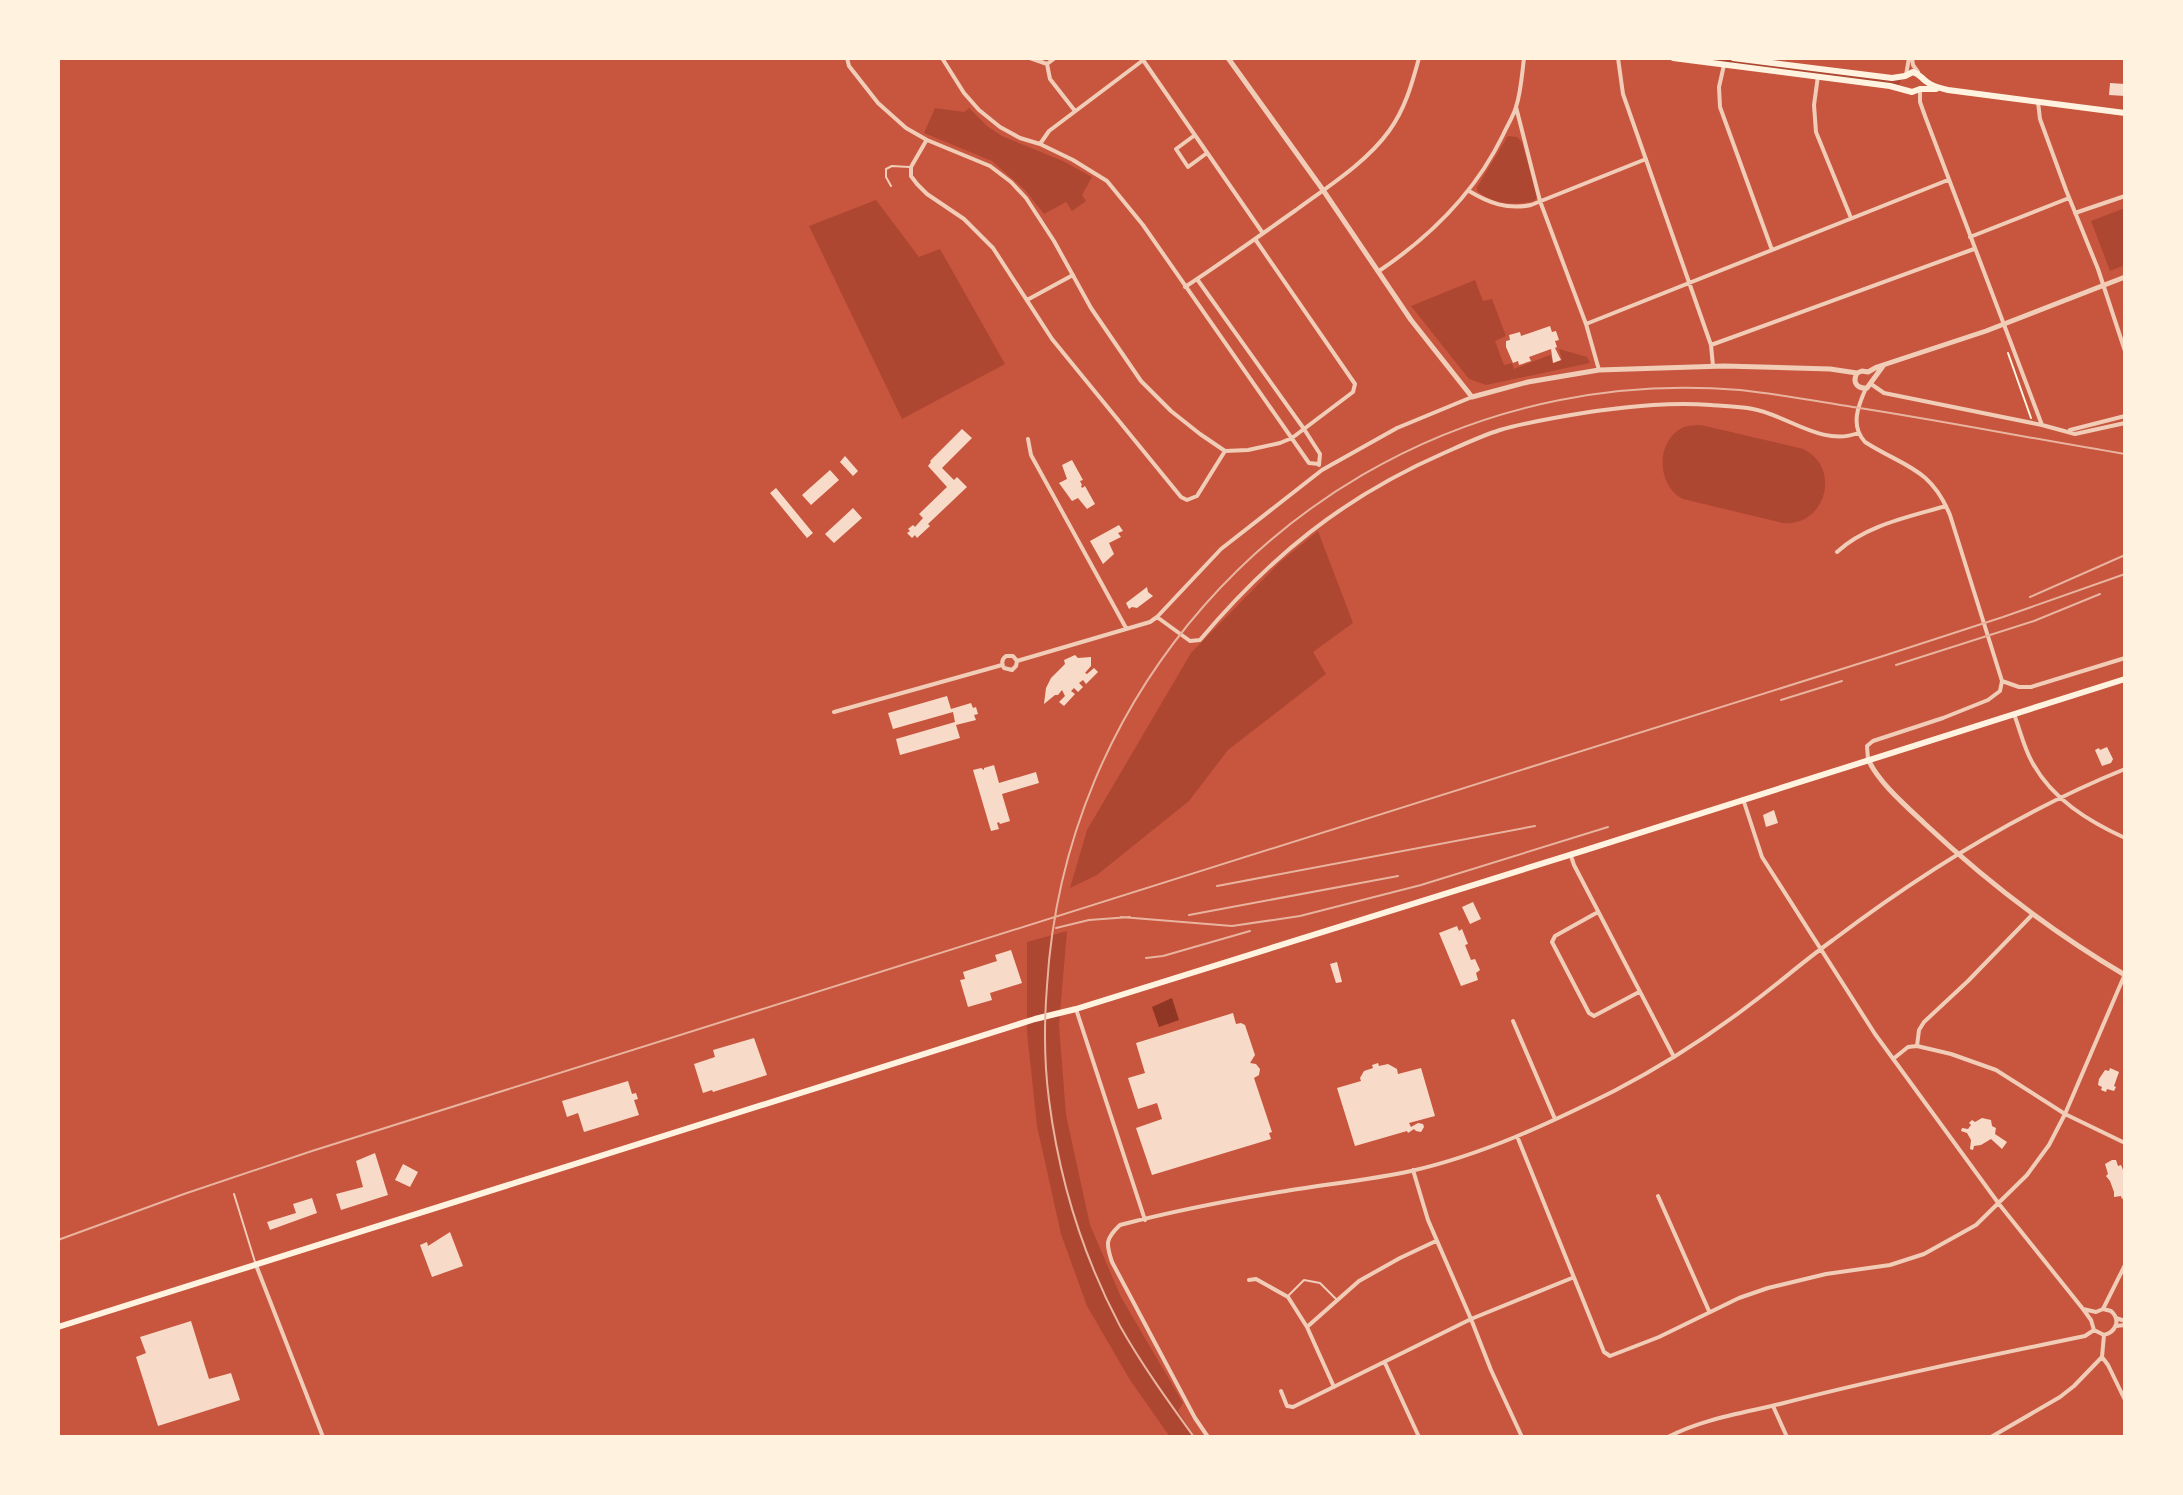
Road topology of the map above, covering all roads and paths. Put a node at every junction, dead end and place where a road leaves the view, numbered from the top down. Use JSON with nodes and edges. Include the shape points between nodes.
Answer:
{"nodes":[{"id":1,"x":847,"y":58,"type":"edge"},
{"id":2,"x":943,"y":58,"type":"edge"},
{"id":3,"x":1030,"y":58,"type":"edge"},
{"id":4,"x":1055,"y":58,"type":"edge"},
{"id":5,"x":1228,"y":58,"type":"edge"},
{"id":6,"x":1419,"y":58,"type":"edge"},
{"id":7,"x":1524,"y":58,"type":"edge"},
{"id":8,"x":1618,"y":58,"type":"edge"},
{"id":9,"x":1624,"y":58,"type":"edge"},
{"id":10,"x":1673,"y":58,"type":"edge"},
{"id":11,"x":1733,"y":58,"type":"edge"},
{"id":12,"x":1910,"y":58,"type":"edge"},
{"id":13,"x":1144,"y":59,"type":"edge"},
{"id":14,"x":1787,"y":61,"type":"edge"},
{"id":15,"x":1047,"y":64,"type":"junction"},
{"id":16,"x":1724,"y":65,"type":"junction"},
{"id":17,"x":1621,"y":71,"type":"junction"},
{"id":18,"x":1818,"y":76,"type":"junction"},
{"id":19,"x":1905,"y":76,"type":"junction"},
{"id":20,"x":1921,"y":77,"type":"junction"},
{"id":21,"x":1920,"y":89,"type":"junction"},
{"id":22,"x":1948,"y":90,"type":"junction"},
{"id":23,"x":1910,"y":91,"type":"junction"},
{"id":24,"x":2038,"y":102,"type":"junction"},
{"id":25,"x":1516,"y":107,"type":"junction"},
{"id":26,"x":1075,"y":112,"type":"junction"},
{"id":27,"x":2125,"y":113,"type":"edge"},
{"id":28,"x":1925,"y":116,"type":"junction"},
{"id":29,"x":1195,"y":135,"type":"junction"},
{"id":30,"x":927,"y":140,"type":"junction"},
{"id":31,"x":1040,"y":144,"type":"junction"},
{"id":32,"x":1207,"y":153,"type":"junction"},
{"id":33,"x":1646,"y":159,"type":"junction"},
{"id":34,"x":911,"y":167,"type":"junction"},
{"id":35,"x":1948,"y":180,"type":"junction"},
{"id":36,"x":891,"y":186,"type":"dead end"},
{"id":37,"x":1323,"y":190,"type":"junction"},
{"id":38,"x":1469,"y":191,"type":"junction"},
{"id":39,"x":2125,"y":196,"type":"edge"},
{"id":40,"x":2069,"y":198,"type":"junction"},
{"id":41,"x":1540,"y":201,"type":"junction"},
{"id":42,"x":2075,"y":213,"type":"junction"},
{"id":43,"x":1851,"y":218,"type":"junction"},
{"id":44,"x":1263,"y":233,"type":"junction"},
{"id":45,"x":1969,"y":237,"type":"junction"},
{"id":46,"x":1255,"y":239,"type":"junction"},
{"id":47,"x":1974,"y":249,"type":"junction"},
{"id":48,"x":1772,"y":250,"type":"junction"},
{"id":49,"x":1379,"y":271,"type":"junction"},
{"id":50,"x":1073,"y":275,"type":"junction"},
{"id":51,"x":2125,"y":277,"type":"edge"},
{"id":52,"x":1197,"y":279,"type":"junction"},
{"id":53,"x":1690,"y":282,"type":"junction"},
{"id":54,"x":2103,"y":286,"type":"junction"},
{"id":55,"x":1185,"y":287,"type":"junction"},
{"id":56,"x":1027,"y":300,"type":"junction"},
{"id":57,"x":1586,"y":324,"type":"junction"},
{"id":58,"x":2005,"y":324,"type":"junction"},
{"id":59,"x":1711,"y":345,"type":"junction"},
{"id":60,"x":2125,"y":351,"type":"edge"},
{"id":61,"x":1884,"y":365,"type":"junction"},
{"id":62,"x":1713,"y":366,"type":"junction"},
{"id":63,"x":1599,"y":370,"type":"junction"},
{"id":64,"x":1868,"y":372,"type":"junction"},
{"id":65,"x":1856,"y":376,"type":"junction"},
{"id":66,"x":1870,"y":383,"type":"junction"},
{"id":67,"x":1858,"y":386,"type":"junction"},
{"id":68,"x":1472,"y":397,"type":"junction"},
{"id":69,"x":1860,"y":402,"type":"junction"},
{"id":70,"x":2125,"y":416,"type":"edge"},
{"id":71,"x":2125,"y":423,"type":"edge"},
{"id":72,"x":2042,"y":425,"type":"junction"},
{"id":73,"x":1304,"y":429,"type":"junction"},
{"id":74,"x":2068,"y":431,"type":"junction"},
{"id":75,"x":1858,"y":433,"type":"junction"},
{"id":76,"x":1292,"y":438,"type":"junction"},
{"id":77,"x":1028,"y":439,"type":"dead end"},
{"id":78,"x":1225,"y":451,"type":"junction"},
{"id":79,"x":1319,"y":464,"type":"junction"},
{"id":80,"x":1322,"y":470,"type":"junction"},
{"id":81,"x":1946,"y":506,"type":"junction"},
{"id":82,"x":1837,"y":552,"type":"dead end"},
{"id":83,"x":1157,"y":617,"type":"junction"},
{"id":84,"x":1126,"y":628,"type":"junction"},
{"id":85,"x":2125,"y":658,"type":"edge"},
{"id":86,"x":1017,"y":661,"type":"junction"},
{"id":87,"x":1002,"y":665,"type":"junction"},
{"id":88,"x":2125,"y":679,"type":"edge"},
{"id":89,"x":2002,"y":681,"type":"junction"},
{"id":90,"x":834,"y":712,"type":"dead end"},
{"id":91,"x":2014,"y":714,"type":"junction"},
{"id":92,"x":1868,"y":759,"type":"junction"},
{"id":93,"x":2125,"y":769,"type":"edge"},
{"id":94,"x":2060,"y":797,"type":"junction"},
{"id":95,"x":1743,"y":799,"type":"junction"},
{"id":96,"x":2125,"y":838,"type":"edge"},
{"id":97,"x":1570,"y":853,"type":"junction"},
{"id":98,"x":1957,"y":854,"type":"junction"},
{"id":99,"x":1598,"y":912,"type":"junction"},
{"id":100,"x":2032,"y":915,"type":"junction"},
{"id":101,"x":1820,"y":949,"type":"junction"},
{"id":102,"x":2125,"y":974,"type":"edge"},
{"id":103,"x":1640,"y":992,"type":"junction"},
{"id":104,"x":1076,"y":1009,"type":"junction"},
{"id":105,"x":1513,"y":1021,"type":"dead end"},
{"id":106,"x":1917,"y":1046,"type":"junction"},
{"id":107,"x":1674,"y":1057,"type":"junction"},
{"id":108,"x":1893,"y":1059,"type":"junction"},
{"id":109,"x":2065,"y":1114,"type":"junction"},
{"id":110,"x":1555,"y":1119,"type":"junction"},
{"id":111,"x":1517,"y":1136,"type":"junction"},
{"id":112,"x":2125,"y":1143,"type":"edge"},
{"id":113,"x":1413,"y":1170,"type":"junction"},
{"id":114,"x":234,"y":1194,"type":"dead end"},
{"id":115,"x":1658,"y":1196,"type":"dead end"},
{"id":116,"x":1999,"y":1204,"type":"junction"},
{"id":117,"x":1145,"y":1220,"type":"junction"},
{"id":118,"x":1436,"y":1241,"type":"junction"},
{"id":119,"x":256,"y":1265,"type":"junction"},
{"id":120,"x":2125,"y":1265,"type":"edge"},
{"id":121,"x":1573,"y":1278,"type":"junction"},
{"id":122,"x":1249,"y":1280,"type":"dead end"},
{"id":123,"x":1288,"y":1297,"type":"junction"},
{"id":124,"x":2110,"y":1298,"type":"junction"},
{"id":125,"x":1336,"y":1300,"type":"junction"},
{"id":126,"x":2083,"y":1309,"type":"junction"},
{"id":127,"x":2103,"y":1309,"type":"junction"},
{"id":128,"x":1709,"y":1311,"type":"junction"},
{"id":129,"x":2111,"y":1311,"type":"junction"},
{"id":130,"x":2096,"y":1312,"type":"junction"},
{"id":131,"x":2116,"y":1318,"type":"junction"},
{"id":132,"x":1471,"y":1319,"type":"junction"},
{"id":133,"x":2091,"y":1320,"type":"junction"},
{"id":134,"x":2125,"y":1323,"type":"edge"},
{"id":135,"x":2116,"y":1326,"type":"junction"},
{"id":136,"x":58,"y":1327,"type":"edge"},
{"id":137,"x":1307,"y":1327,"type":"junction"},
{"id":138,"x":2094,"y":1330,"type":"junction"},
{"id":139,"x":2104,"y":1335,"type":"junction"},
{"id":140,"x":2102,"y":1357,"type":"junction"},
{"id":141,"x":1385,"y":1363,"type":"junction"},
{"id":142,"x":1334,"y":1387,"type":"junction"},
{"id":143,"x":1281,"y":1391,"type":"dead end"},
{"id":144,"x":2125,"y":1400,"type":"edge"},
{"id":145,"x":1773,"y":1406,"type":"junction"},
{"id":146,"x":323,"y":1437,"type":"edge"},
{"id":147,"x":1208,"y":1437,"type":"edge"},
{"id":148,"x":1419,"y":1437,"type":"edge"},
{"id":149,"x":1522,"y":1437,"type":"edge"},
{"id":150,"x":1668,"y":1437,"type":"edge"},
{"id":151,"x":1787,"y":1437,"type":"edge"},
{"id":152,"x":1991,"y":1437,"type":"edge"}],
"edges":[{"from":1,"to":30,"type":"street","via":[[878,103]]},
{"from":2,"to":31,"type":"street","via":[[979,110],[1000,127]]},
{"from":3,"to":15,"type":"street"},
{"from":4,"to":15,"type":"street"},
{"from":5,"to":37,"type":"street"},
{"from":6,"to":37,"type":"street","via":[[1406,100],[1387,133]]},
{"from":7,"to":25,"type":"street"},
{"from":8,"to":17,"type":"street"},
{"from":9,"to":17,"type":"street"},
{"from":10,"to":16,"type":"main road"},
{"from":11,"to":14,"type":"main road"},
{"from":12,"to":19,"type":"street"},
{"from":12,"to":20,"type":"street"},
{"from":13,"to":26,"type":"street"},
{"from":13,"to":29,"type":"street"},
{"from":14,"to":19,"type":"main road"},
{"from":15,"to":26,"type":"street","via":[[1050,79]]},
{"from":16,"to":18,"type":"main road"},
{"from":16,"to":48,"type":"street","via":[[1720,107]]},
{"from":17,"to":33,"type":"street","via":[[1623,94]]},
{"from":18,"to":23,"type":"main road"},
{"from":18,"to":43,"type":"street","via":[[1816,132]]},
{"from":19,"to":20,"type":"main road","via":[[1913,72]]},
{"from":19,"to":23,"type":"main road"},
{"from":20,"to":21,"type":"main road"},
{"from":20,"to":22,"type":"main road"},
{"from":21,"to":22,"type":"main road"},
{"from":21,"to":23,"type":"main road"},
{"from":21,"to":28,"type":"street"},
{"from":22,"to":24,"type":"main road"},
{"from":23,"to":28,"type":"street"},
{"from":24,"to":27,"type":"main road"},
{"from":24,"to":40,"type":"street"},
{"from":25,"to":38,"type":"street","via":[[1492,159]]},
{"from":25,"to":41,"type":"street"},
{"from":26,"to":31,"type":"street"},
{"from":28,"to":35,"type":"street"},
{"from":29,"to":32,"type":"street"},
{"from":29,"to":32,"type":"street","via":[[1176,149],[1188,167]]},
{"from":30,"to":34,"type":"street"},
{"from":30,"to":50,"type":"street","via":[[990,166],[1011,182],[1037,213]]},
{"from":31,"to":55,"type":"street","via":[[1107,181]]},
{"from":32,"to":44,"type":"street"},
{"from":33,"to":41,"type":"street"},
{"from":33,"to":53,"type":"street"},
{"from":34,"to":36,"type":"lane","via":[[886,169]]},
{"from":34,"to":56,"type":"street","via":[[911,176],[927,194],[964,219],[993,248]]},
{"from":35,"to":43,"type":"street"},
{"from":35,"to":45,"type":"street"},
{"from":37,"to":44,"type":"street"},
{"from":37,"to":49,"type":"street"},
{"from":38,"to":41,"type":"street","via":[[1501,206]]},
{"from":38,"to":49,"type":"street","via":[[1441,223]]},
{"from":39,"to":42,"type":"street"},
{"from":40,"to":42,"type":"street"},
{"from":40,"to":45,"type":"street"},
{"from":41,"to":57,"type":"street"},
{"from":42,"to":54,"type":"street"},
{"from":43,"to":48,"type":"street"},
{"from":44,"to":46,"type":"street"},
{"from":45,"to":47,"type":"street"},
{"from":46,"to":52,"type":"street"},
{"from":46,"to":73,"type":"street","via":[[1355,384],[1353,392]]},
{"from":47,"to":58,"type":"street"},
{"from":47,"to":59,"type":"street"},
{"from":48,"to":53,"type":"street"},
{"from":49,"to":68,"type":"street"},
{"from":50,"to":56,"type":"street"},
{"from":50,"to":78,"type":"street","via":[[1141,381]]},
{"from":51,"to":54,"type":"street"},
{"from":52,"to":55,"type":"street"},
{"from":52,"to":73,"type":"street"},
{"from":53,"to":57,"type":"street"},
{"from":53,"to":59,"type":"street"},
{"from":54,"to":58,"type":"street"},
{"from":54,"to":60,"type":"street"},
{"from":55,"to":76,"type":"street"},
{"from":56,"to":78,"type":"street","via":[[1052,339],[1181,497],[1197,496]]},
{"from":57,"to":63,"type":"street"},
{"from":58,"to":61,"type":"street"},
{"from":58,"to":72,"type":"street"},
{"from":59,"to":62,"type":"street"},
{"from":61,"to":64,"type":"street"},
{"from":61,"to":66,"type":"street"},
{"from":62,"to":63,"type":"street"},
{"from":62,"to":65,"type":"street","via":[[1830,369]]},
{"from":63,"to":68,"type":"street"},
{"from":64,"to":65,"type":"street"},
{"from":64,"to":66,"type":"street"},
{"from":65,"to":67,"type":"street"},
{"from":66,"to":67,"type":"street"},
{"from":66,"to":69,"type":"street"},
{"from":66,"to":72,"type":"street","via":[[1884,393]]},
{"from":67,"to":69,"type":"street"},
{"from":68,"to":80,"type":"street","via":[[1397,428]]},
{"from":69,"to":75,"type":"street"},
{"from":70,"to":74,"type":"street"},
{"from":71,"to":74,"type":"street"},
{"from":72,"to":74,"type":"street"},
{"from":73,"to":76,"type":"street"},
{"from":73,"to":79,"type":"street","via":[[1320,454]]},
{"from":75,"to":81,"type":"street","via":[[1924,476]]},
{"from":75,"to":83,"type":"street","via":[[1819,433],[1755,409],[1692,404],[1568,415],[1499,430],[1416,465],[1353,500],[1267,566],[1200,640],[1190,641]]},
{"from":76,"to":78,"type":"street"},
{"from":76,"to":79,"type":"street","via":[[1309,463]]},
{"from":77,"to":84,"type":"street","via":[[1031,455]]},
{"from":79,"to":80,"type":"street"},
{"from":80,"to":83,"type":"street","via":[[1221,549]]},
{"from":81,"to":82,"type":"street","via":[[1871,529]]},
{"from":81,"to":89,"type":"street"},
{"from":83,"to":84,"type":"street"},
{"from":84,"to":86,"type":"street"},
{"from":85,"to":89,"type":"street","via":[[2031,687]]},
{"from":86,"to":87,"type":"street","via":[[1012,670]]},
{"from":86,"to":87,"type":"street","via":[[1006,656]]},
{"from":87,"to":90,"type":"street"},
{"from":88,"to":91,"type":"main road"},
{"from":89,"to":92,"type":"street","via":[[2000,691],[1988,700],[1873,741],[1867,746]]},
{"from":91,"to":92,"type":"main road"},
{"from":91,"to":94,"type":"street","via":[[2032,762]]},
{"from":92,"to":95,"type":"main road"},
{"from":92,"to":98,"type":"street","via":[[1907,807]]},
{"from":93,"to":94,"type":"street"},
{"from":94,"to":96,"type":"street"},
{"from":94,"to":98,"type":"street"},
{"from":95,"to":97,"type":"main road"},
{"from":95,"to":101,"type":"street","via":[[1762,857]]},
{"from":97,"to":99,"type":"street"},
{"from":97,"to":104,"type":"main road"},
{"from":98,"to":100,"type":"street"},
{"from":98,"to":101,"type":"street"},
{"from":99,"to":103,"type":"street"},
{"from":99,"to":103,"type":"street","via":[[1552,942],[1589,1013],[1594,1016]]},
{"from":100,"to":102,"type":"street"},
{"from":100,"to":106,"type":"street","via":[[1924,1022]]},
{"from":101,"to":107,"type":"street"},
{"from":101,"to":108,"type":"street"},
{"from":102,"to":109,"type":"street"},
{"from":103,"to":107,"type":"street"},
{"from":104,"to":117,"type":"street"},
{"from":104,"to":119,"type":"main road"},
{"from":105,"to":110,"type":"street"},
{"from":106,"to":108,"type":"street"},
{"from":106,"to":109,"type":"street","via":[[1996,1070]]},
{"from":107,"to":110,"type":"street"},
{"from":108,"to":116,"type":"street"},
{"from":109,"to":112,"type":"street"},
{"from":109,"to":116,"type":"street","via":[[2027,1175]]},
{"from":110,"to":111,"type":"street"},
{"from":111,"to":113,"type":"street"},
{"from":111,"to":121,"type":"street"},
{"from":113,"to":117,"type":"street"},
{"from":113,"to":118,"type":"street"},
{"from":114,"to":119,"type":"lane"},
{"from":115,"to":128,"type":"street"},
{"from":116,"to":126,"type":"street"},
{"from":116,"to":128,"type":"street","via":[[1976,1225],[1924,1254],[1797,1280]]},
{"from":117,"to":147,"type":"street","via":[[1120,1225],[1109,1234],[1107,1246]]},
{"from":118,"to":125,"type":"street","via":[[1359,1281]]},
{"from":118,"to":132,"type":"street"},
{"from":119,"to":136,"type":"main road"},
{"from":119,"to":146,"type":"street"},
{"from":120,"to":124,"type":"street"},
{"from":121,"to":128,"type":"street","via":[[1610,1356]]},
{"from":121,"to":132,"type":"street"},
{"from":122,"to":123,"type":"street"},
{"from":123,"to":125,"type":"lane","via":[[1304,1280],[1320,1283]]},
{"from":123,"to":137,"type":"street"},
{"from":124,"to":127,"type":"street"},
{"from":124,"to":129,"type":"street"},
{"from":125,"to":137,"type":"street"},
{"from":126,"to":130,"type":"street"},
{"from":126,"to":133,"type":"street"},
{"from":127,"to":129,"type":"street"},
{"from":127,"to":130,"type":"street"},
{"from":129,"to":131,"type":"street"},
{"from":130,"to":133,"type":"street"},
{"from":131,"to":134,"type":"street"},
{"from":131,"to":135,"type":"street"},
{"from":132,"to":141,"type":"street"},
{"from":132,"to":149,"type":"street"},
{"from":133,"to":138,"type":"street"},
{"from":134,"to":135,"type":"street"},
{"from":135,"to":139,"type":"street"},
{"from":137,"to":142,"type":"street"},
{"from":138,"to":139,"type":"street"},
{"from":138,"to":145,"type":"street"},
{"from":139,"to":140,"type":"street"},
{"from":140,"to":144,"type":"street"},
{"from":140,"to":152,"type":"street","via":[[2060,1397]]},
{"from":141,"to":142,"type":"street"},
{"from":141,"to":148,"type":"street"},
{"from":142,"to":143,"type":"street","via":[[1293,1407],[1287,1406]]},
{"from":145,"to":150,"type":"street"},
{"from":145,"to":151,"type":"street"}]}
